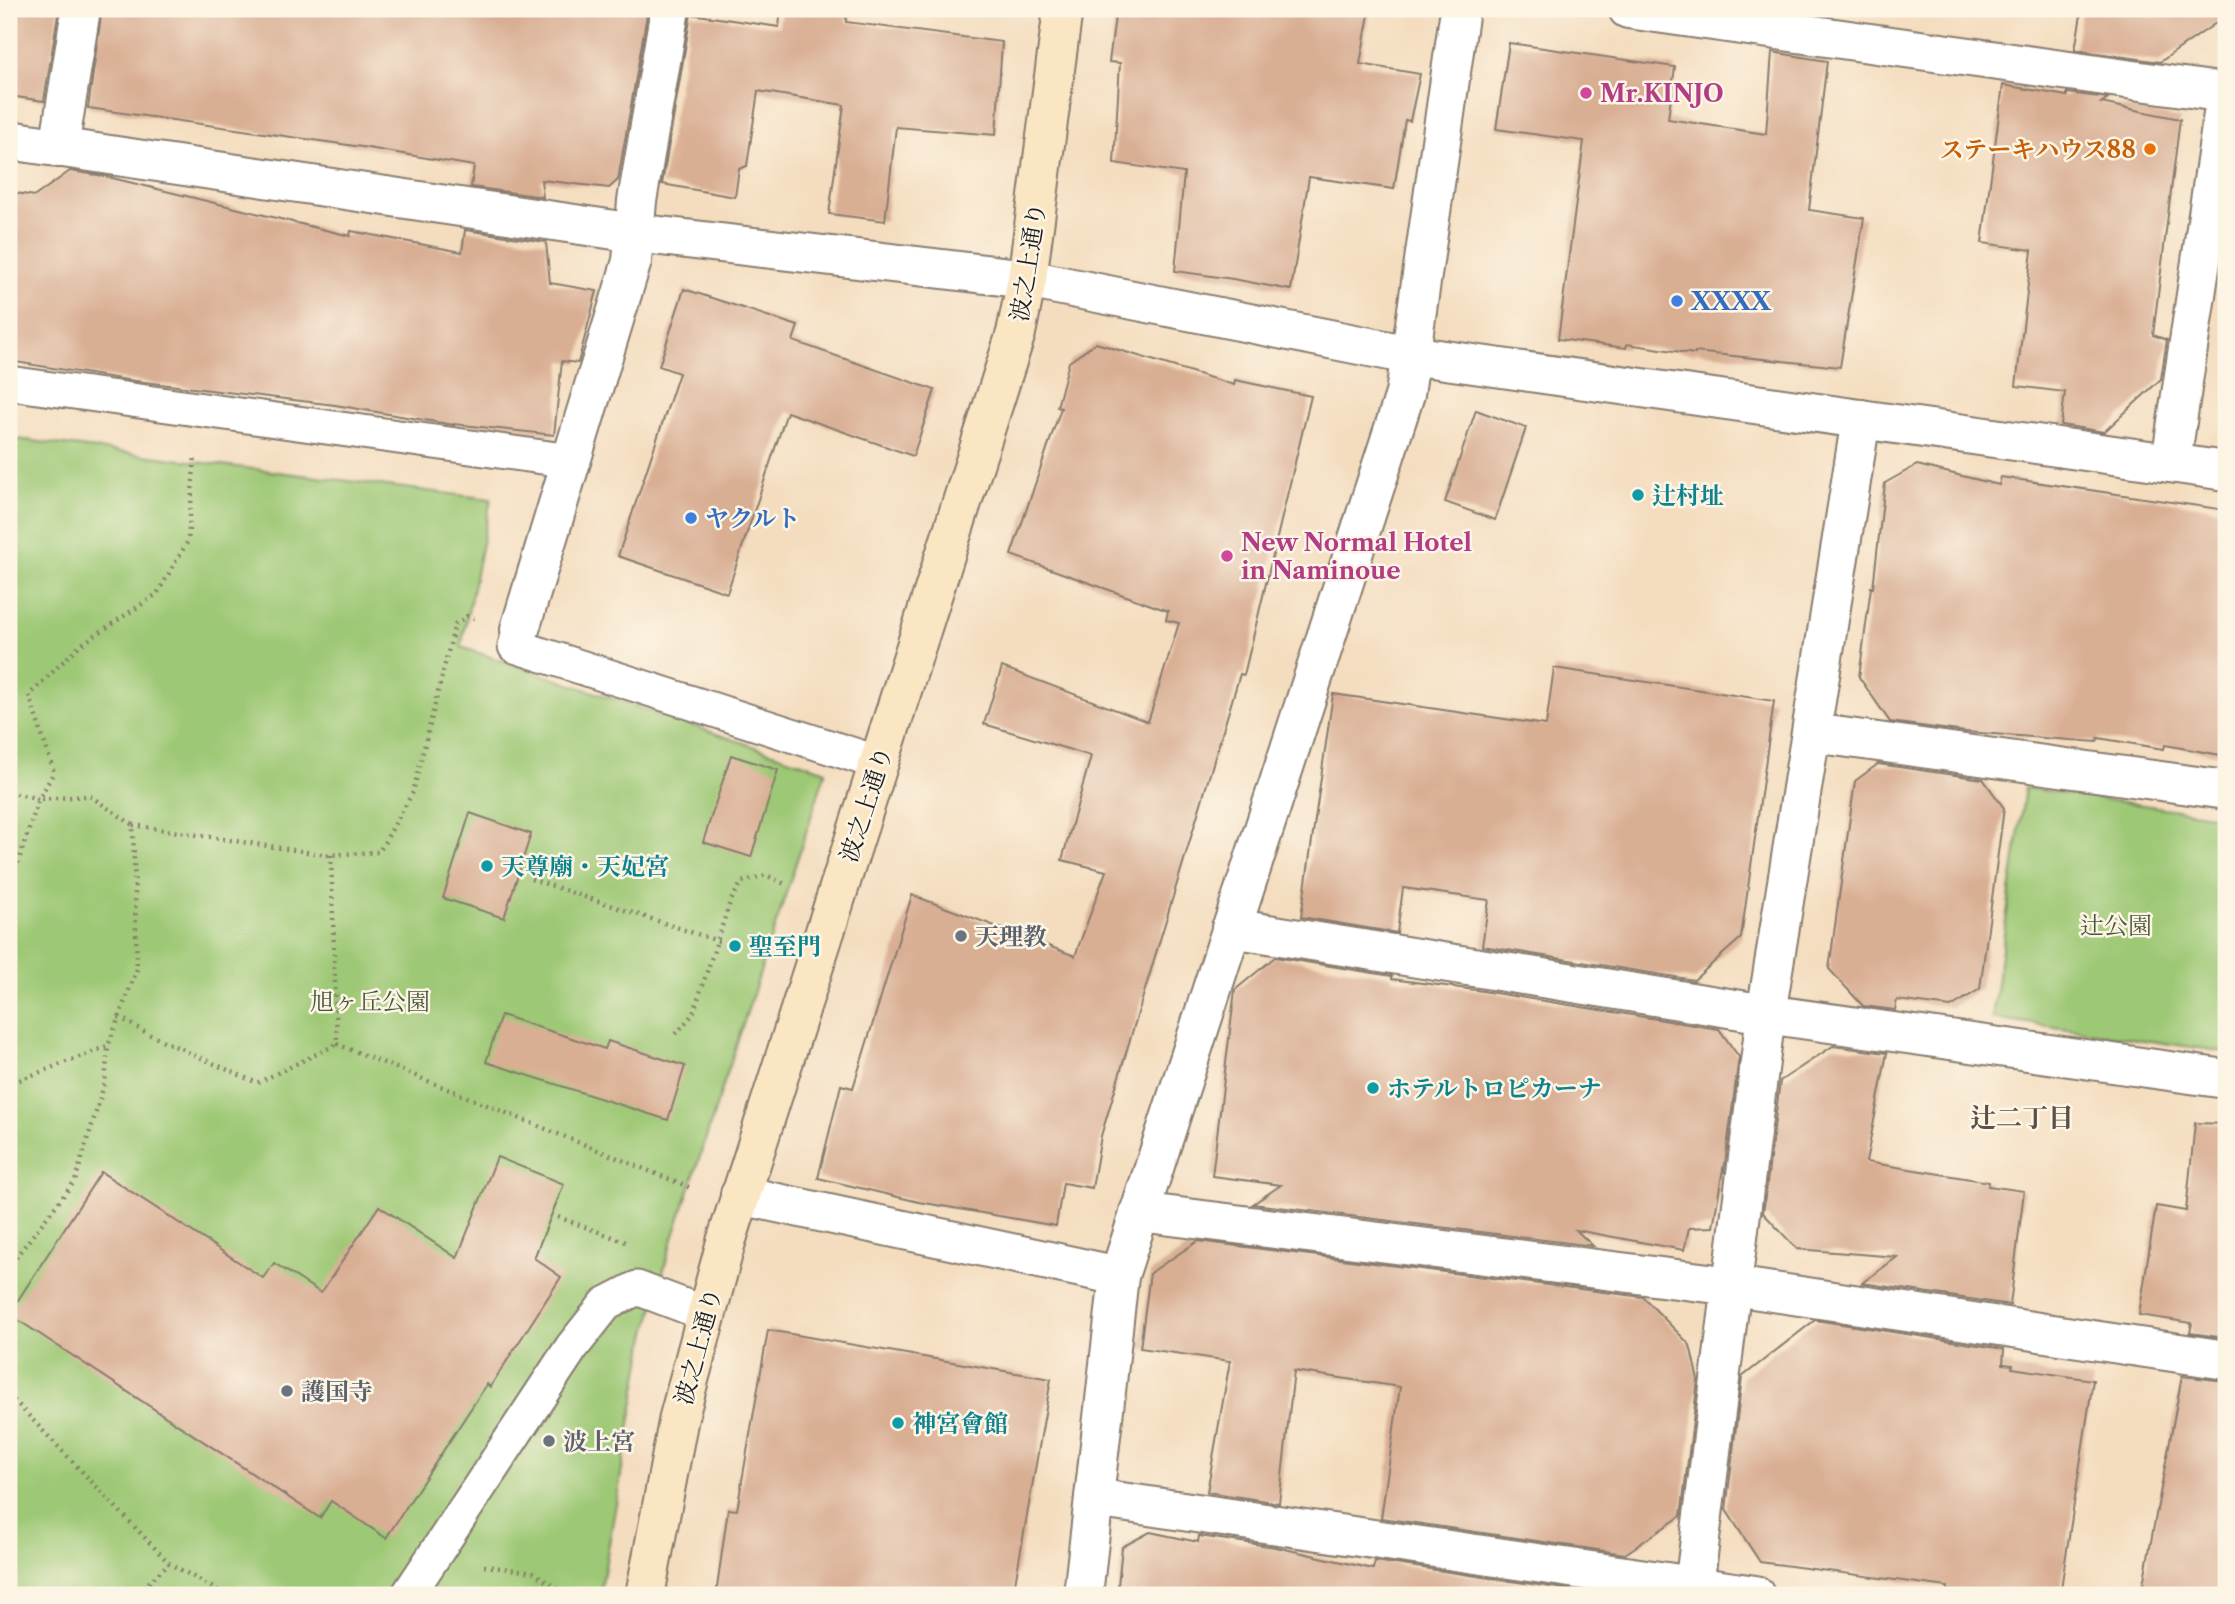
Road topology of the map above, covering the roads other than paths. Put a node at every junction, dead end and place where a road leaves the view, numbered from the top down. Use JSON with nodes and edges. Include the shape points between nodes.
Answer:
{"nodes":[{"id":1,"x":81,"y":9,"type":"edge"},
{"id":2,"x":670,"y":9,"type":"edge"},
{"id":3,"x":1063,"y":9,"type":"edge"},
{"id":4,"x":1460,"y":9,"type":"edge"},
{"id":5,"x":1628,"y":9,"type":"edge"},
{"id":6,"x":2226,"y":93,"type":"edge"},
{"id":7,"x":9,"y":140,"type":"edge"},
{"id":8,"x":59,"y":148,"type":"junction"},
{"id":9,"x":635,"y":233,"type":"junction"},
{"id":10,"x":1027,"y":279,"type":"junction"},
{"id":11,"x":1410,"y":355,"type":"junction"},
{"id":12,"x":9,"y":383,"type":"edge"},
{"id":13,"x":1861,"y":419,"type":"junction"},
{"id":14,"x":571,"y":461,"type":"junction"},
{"id":15,"x":2171,"y":462,"type":"junction"},
{"id":16,"x":2226,"y":471,"type":"edge"},
{"id":17,"x":520,"y":629,"type":"joint"},
{"id":18,"x":1813,"y":733,"type":"junction"},
{"id":19,"x":879,"y":763,"type":"junction"},
{"id":20,"x":2226,"y":790,"type":"edge"},
{"id":21,"x":1231,"y":928,"type":"junction"},
{"id":22,"x":1766,"y":1014,"type":"junction"},
{"id":23,"x":2226,"y":1079,"type":"edge"},
{"id":24,"x":740,"y":1195,"type":"junction"},
{"id":25,"x":1139,"y":1212,"type":"junction"},
{"id":26,"x":1119,"y":1276,"type":"junction"},
{"id":27,"x":1734,"y":1286,"type":"junction"},
{"id":28,"x":706,"y":1314,"type":"junction"},
{"id":29,"x":2226,"y":1360,"type":"edge"},
{"id":30,"x":1094,"y":1498,"type":"junction"},
{"id":31,"x":1694,"y":1590,"type":"edge"},
{"id":32,"x":408,"y":1595,"type":"edge"},
{"id":33,"x":645,"y":1595,"type":"edge"},
{"id":34,"x":1083,"y":1595,"type":"edge"},
{"id":35,"x":1755,"y":1595,"type":"edge"}],
"edges":[{"from":1,"to":8,"type":"street"},
{"from":2,"to":9,"type":"street"},
{"from":3,"to":10,"type":"main road","name":"波之上通り"},
{"from":4,"to":11,"type":"street"},
{"from":5,"to":6,"type":"street"},
{"from":6,"to":15,"type":"street"},
{"from":7,"to":8,"type":"street"},
{"from":8,"to":9,"type":"street"},
{"from":9,"to":10,"type":"street"},
{"from":9,"to":14,"type":"street","via":[[632,261]]},
{"from":10,"to":11,"type":"street"},
{"from":10,"to":19,"type":"main road","name":"波之上通り","via":[[1005,373]]},
{"from":11,"to":13,"type":"street"},
{"from":11,"to":21,"type":"street","via":[[1405,394]]},
{"from":12,"to":14,"type":"lane"},
{"from":13,"to":15,"type":"street"},
{"from":13,"to":18,"type":"street"},
{"from":14,"to":17,"type":"street"},
{"from":15,"to":16,"type":"street"},
{"from":17,"to":19,"type":"lane","via":[[515,646]]},
{"from":18,"to":20,"type":"street"},
{"from":18,"to":22,"type":"street"},
{"from":19,"to":24,"type":"main road","name":"波之上通り"},
{"from":21,"to":22,"type":"street"},
{"from":21,"to":25,"type":"street"},
{"from":22,"to":23,"type":"street"},
{"from":22,"to":27,"type":"street"},
{"from":24,"to":26,"type":"street"},
{"from":24,"to":28,"type":"main road","name":"波之上通り"},
{"from":25,"to":26,"type":"street"},
{"from":25,"to":27,"type":"street"},
{"from":26,"to":30,"type":"street"},
{"from":27,"to":29,"type":"street"},
{"from":27,"to":31,"type":"street"},
{"from":28,"to":32,"type":"lane","via":[[637,1288],[606,1304],[572,1347]]},
{"from":28,"to":33,"type":"main road","name":"波之上通り","via":[[679,1417]]},
{"from":30,"to":31,"type":"street"},
{"from":30,"to":34,"type":"street"},
{"from":31,"to":35,"type":"street"}]}
